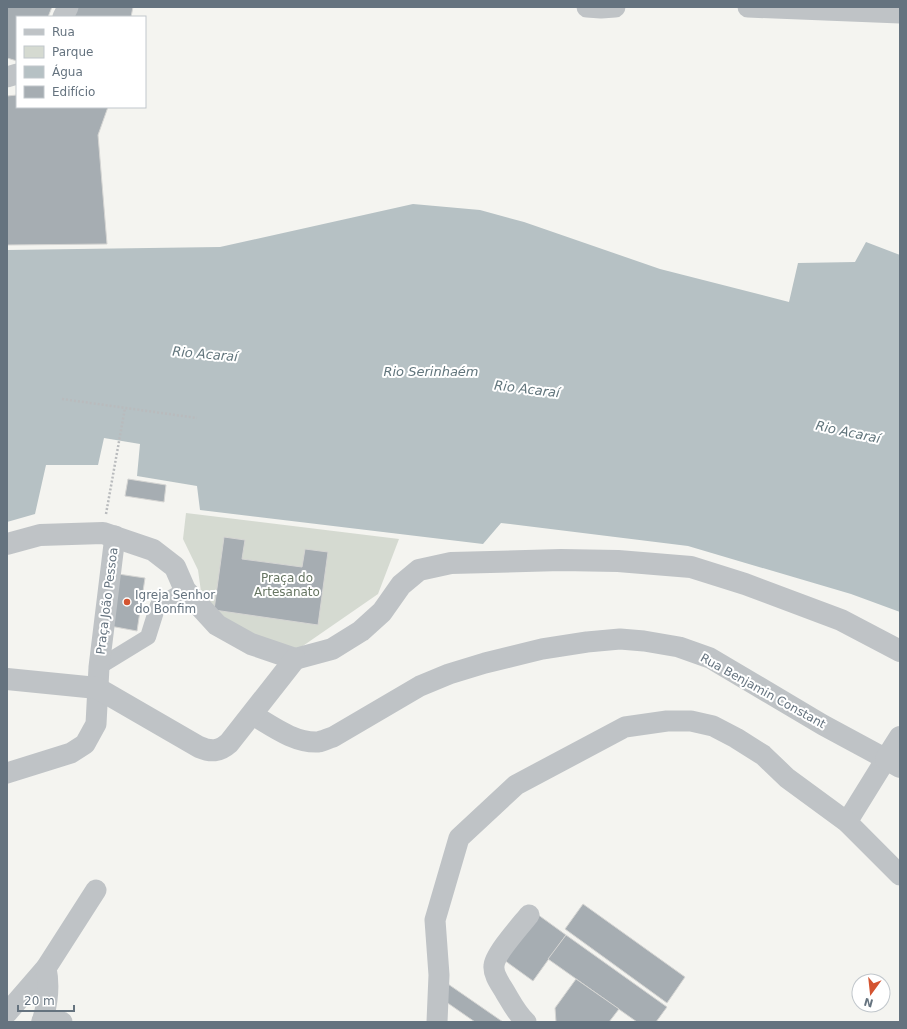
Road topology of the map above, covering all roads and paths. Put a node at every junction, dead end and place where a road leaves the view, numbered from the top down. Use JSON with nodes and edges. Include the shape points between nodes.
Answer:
{"nodes":[{"id":1,"x":68,"y":7,"type":"edge"},
{"id":2,"x":587,"y":7,"type":"edge"},
{"id":3,"x":615,"y":7,"type":"edge"},
{"id":4,"x":748,"y":7,"type":"edge"},
{"id":5,"x":900,"y":13,"type":"edge"},
{"id":6,"x":64,"y":16,"type":"edge"},
{"id":7,"x":62,"y":399,"type":"dead end"},
{"id":8,"x":125,"y":408,"type":"junction"},
{"id":9,"x":197,"y":418,"type":"dead end"},
{"id":10,"x":109,"y":534,"type":"junction"},
{"id":11,"x":7,"y":544,"type":"edge"},
{"id":12,"x":185,"y":590,"type":"junction"},
{"id":13,"x":900,"y":651,"type":"edge"},
{"id":14,"x":295,"y":659,"type":"junction"},
{"id":15,"x":99,"y":667,"type":"junction"},
{"id":16,"x":7,"y":679,"type":"edge"},
{"id":17,"x":97,"y":688,"type":"junction"},
{"id":18,"x":253,"y":714,"type":"junction"},
{"id":19,"x":900,"y":737,"type":"edge"},
{"id":20,"x":893,"y":763,"type":"edge"},
{"id":21,"x":7,"y":773,"type":"edge"},
{"id":22,"x":847,"y":822,"type":"junction"},
{"id":23,"x":900,"y":875,"type":"edge"},
{"id":24,"x":96,"y":890,"type":"dead end"},
{"id":25,"x":529,"y":915,"type":"dead end"},
{"id":26,"x":46,"y":968,"type":"junction"},
{"id":27,"x":7,"y":1013,"type":"edge"},
{"id":28,"x":49,"y":1022,"type":"edge"},
{"id":29,"x":437,"y":1022,"type":"edge"},
{"id":30,"x":526,"y":1022,"type":"edge"}],
"edges":[{"from":1,"to":6,"type":"street"},
{"from":2,"to":3,"type":"street"},
{"from":4,"to":5,"type":"street"},
{"from":7,"to":8,"type":"path"},
{"from":8,"to":9,"type":"path"},
{"from":8,"to":10,"type":"path"},
{"from":10,"to":11,"type":"street","via":[[40,534]]},
{"from":10,"to":12,"type":"street","via":[[153,550],[175,567]]},
{"from":10,"to":15,"type":"street","name":"Praça João Pessoa"},
{"from":12,"to":14,"type":"street","via":[[216,625],[251,644]]},
{"from":12,"to":15,"type":"street","name":"Praça João Pessoa","via":[[158,605],[148,637]]},
{"from":13,"to":14,"type":"street","via":[[841,620],[691,567],[618,561],[561,560],[451,563],[419,570],[401,585],[382,612],[361,631],[332,649]]},
{"from":14,"to":18,"type":"street"},
{"from":15,"to":17,"type":"street","name":"Praça João Pessoa"},
{"from":16,"to":17,"type":"street"},
{"from":17,"to":18,"type":"street","via":[[208,751],[223,749]]},
{"from":17,"to":21,"type":"street","name":"Praça João Pessoa","via":[[96,724],[85,744],[71,753]]},
{"from":18,"to":20,"type":"street","name":"Rua Benjamin Constant","via":[[290,736],[319,742],[333,737],[420,686],[449,674],[542,649],[620,639],[679,647],[710,658]]},
{"from":19,"to":20,"type":"street"},
{"from":20,"to":22,"type":"street"},
{"from":22,"to":23,"type":"street"},
{"from":22,"to":29,"type":"street","via":[[762,755],[713,726],[691,721],[666,721],[625,727],[516,785],[458,838],[435,920],[439,975]]},
{"from":24,"to":26,"type":"street"},
{"from":25,"to":30,"type":"street","via":[[497,957],[494,966],[496,976],[506,994]]},
{"from":26,"to":27,"type":"street"},
{"from":26,"to":28,"type":"street"}]}
